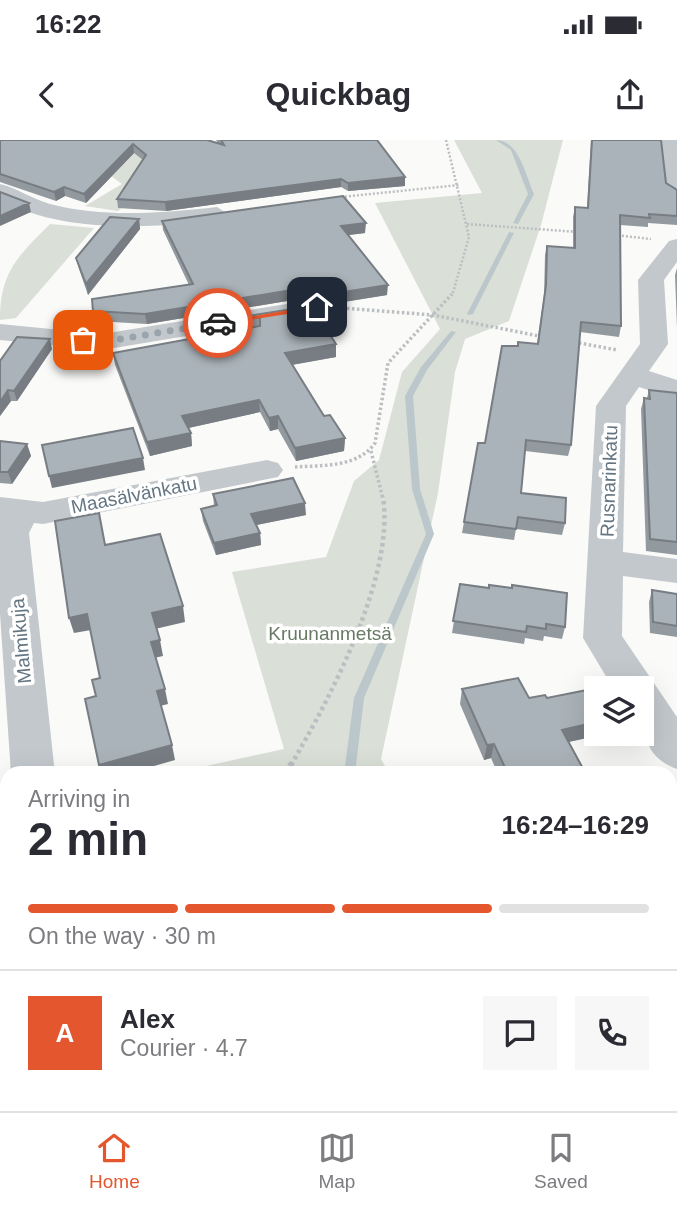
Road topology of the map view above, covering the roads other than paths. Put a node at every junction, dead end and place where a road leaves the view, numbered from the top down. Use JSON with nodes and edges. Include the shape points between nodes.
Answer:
{"nodes":[{"id":1,"x":671,"y":140,"type":"edge"},
{"id":2,"x":677,"y":182,"type":"edge"},
{"id":3,"x":0,"y":190,"type":"edge"},
{"id":4,"x":239,"y":211,"type":"edge"},
{"id":5,"x":669,"y":251,"type":"edge"},
{"id":6,"x":317,"y":307,"type":"road end"},
{"id":7,"x":0,"y":332,"type":"edge"},
{"id":8,"x":630,"y":363,"type":"junction"},
{"id":9,"x":677,"y":390,"type":"edge"},
{"id":10,"x":267,"y":470,"type":"road end"},
{"id":11,"x":12,"y":509,"type":"edge"},
{"id":12,"x":606,"y":562,"type":"junction"},
{"id":13,"x":677,"y":571,"type":"edge"},
{"id":14,"x":627,"y":676,"type":"edge"},
{"id":15,"x":654,"y":717,"type":"edge"},
{"id":16,"x":677,"y":751,"type":"edge"},
{"id":17,"x":32,"y":766,"type":"edge"}],
"edges":[{"from":1,"to":2,"type":"street"},
{"from":3,"to":4,"type":"street","via":[[62,214],[166,221]]},
{"from":5,"to":8,"type":"street","name":"Rusnarinkatu","via":[[650,280],[654,344]]},
{"from":6,"to":7,"type":"street","via":[[102,342]]},
{"from":8,"to":9,"type":"street"},
{"from":8,"to":12,"type":"street","name":"Rusnarinkatu","via":[[611,406]]},
{"from":10,"to":11,"type":"street","name":"Maasälvänkatu","via":[[43,513]]},
{"from":11,"to":17,"type":"street","name":"Malmikuja"},
{"from":12,"to":13,"type":"street"},
{"from":12,"to":14,"type":"street","name":"Rusnarinkatu","via":[[602,638]]},
{"from":15,"to":16,"type":"street"}]}
